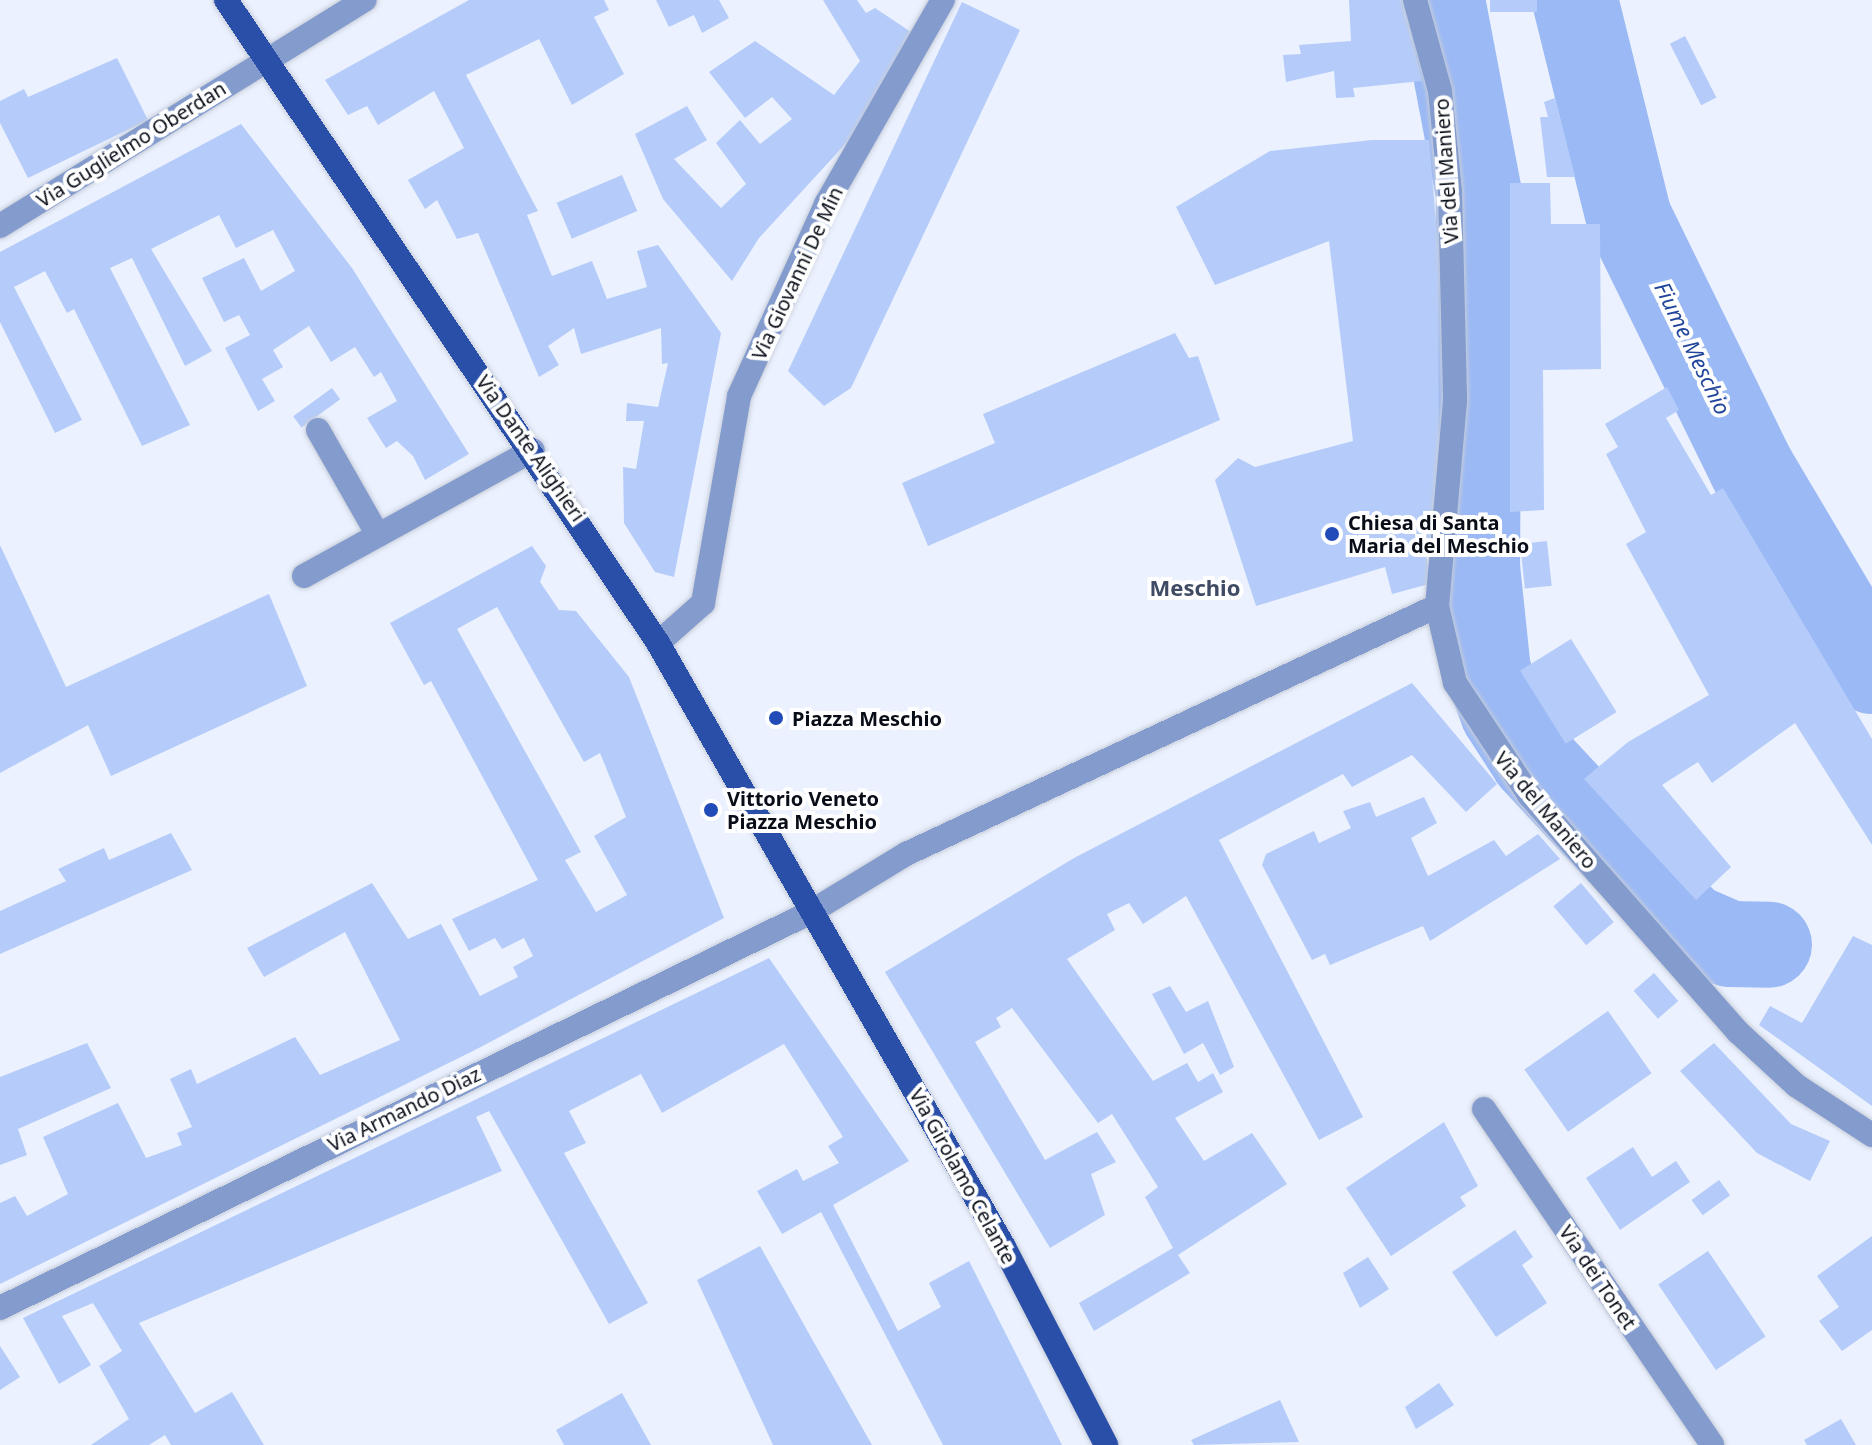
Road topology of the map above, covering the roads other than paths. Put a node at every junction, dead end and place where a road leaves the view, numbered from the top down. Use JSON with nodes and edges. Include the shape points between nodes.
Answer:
{"nodes":[{"id":1,"x":226,"y":0,"type":"edge"},
{"id":2,"x":365,"y":0,"type":"edge"},
{"id":3,"x":943,"y":0,"type":"edge"},
{"id":4,"x":1415,"y":0,"type":"edge"},
{"id":5,"x":264,"y":63,"type":"junction"},
{"id":6,"x":0,"y":226,"type":"edge"},
{"id":7,"x":318,"y":430,"type":"dead end"},
{"id":8,"x":533,"y":450,"type":"junction"},
{"id":9,"x":378,"y":535,"type":"junction"},
{"id":10,"x":304,"y":576,"type":"dead end"},
{"id":11,"x":1437,"y":606,"type":"junction"},
{"id":12,"x":658,"y":643,"type":"junction"},
{"id":13,"x":809,"y":913,"type":"junction"},
{"id":14,"x":1484,"y":1109,"type":"dead end"},
{"id":15,"x":1872,"y":1135,"type":"edge"},
{"id":16,"x":0,"y":1308,"type":"edge"},
{"id":17,"x":1106,"y":1445,"type":"edge"},
{"id":18,"x":1712,"y":1445,"type":"edge"}],
"edges":[{"from":1,"to":5,"type":"main road","name":"Via Dante Alighieri"},
{"from":2,"to":5,"type":"street","name":"Via Guglielmo Oberdan"},
{"from":3,"to":12,"type":"street","name":"Via Giovanni De Min","via":[[826,204],[728,425],[703,603]]},
{"from":4,"to":11,"type":"street","name":"Via del Maniero","via":[[1440,91],[1450,191],[1455,401]]},
{"from":5,"to":6,"type":"street","name":"Via Guglielmo Oberdan"},
{"from":5,"to":8,"type":"main road","name":"Via Dante Alighieri"},
{"from":7,"to":9,"type":"street"},
{"from":8,"to":9,"type":"street"},
{"from":8,"to":12,"type":"main road","name":"Via Dante Alighieri"},
{"from":9,"to":10,"type":"street"},
{"from":11,"to":13,"type":"street","via":[[906,854]]},
{"from":11,"to":15,"type":"street","name":"Via del Maniero","via":[[1455,683],[1529,795],[1738,1032],[1797,1086]]},
{"from":12,"to":13,"type":"main road","name":"Via Dante Alighieri"},
{"from":13,"to":16,"type":"street","name":"Via Armando Diaz"},
{"from":13,"to":17,"type":"main road","name":"Via Girolamo Celante","via":[[1004,1247]]},
{"from":14,"to":18,"type":"street","name":"Via dei Tonet"}]}
